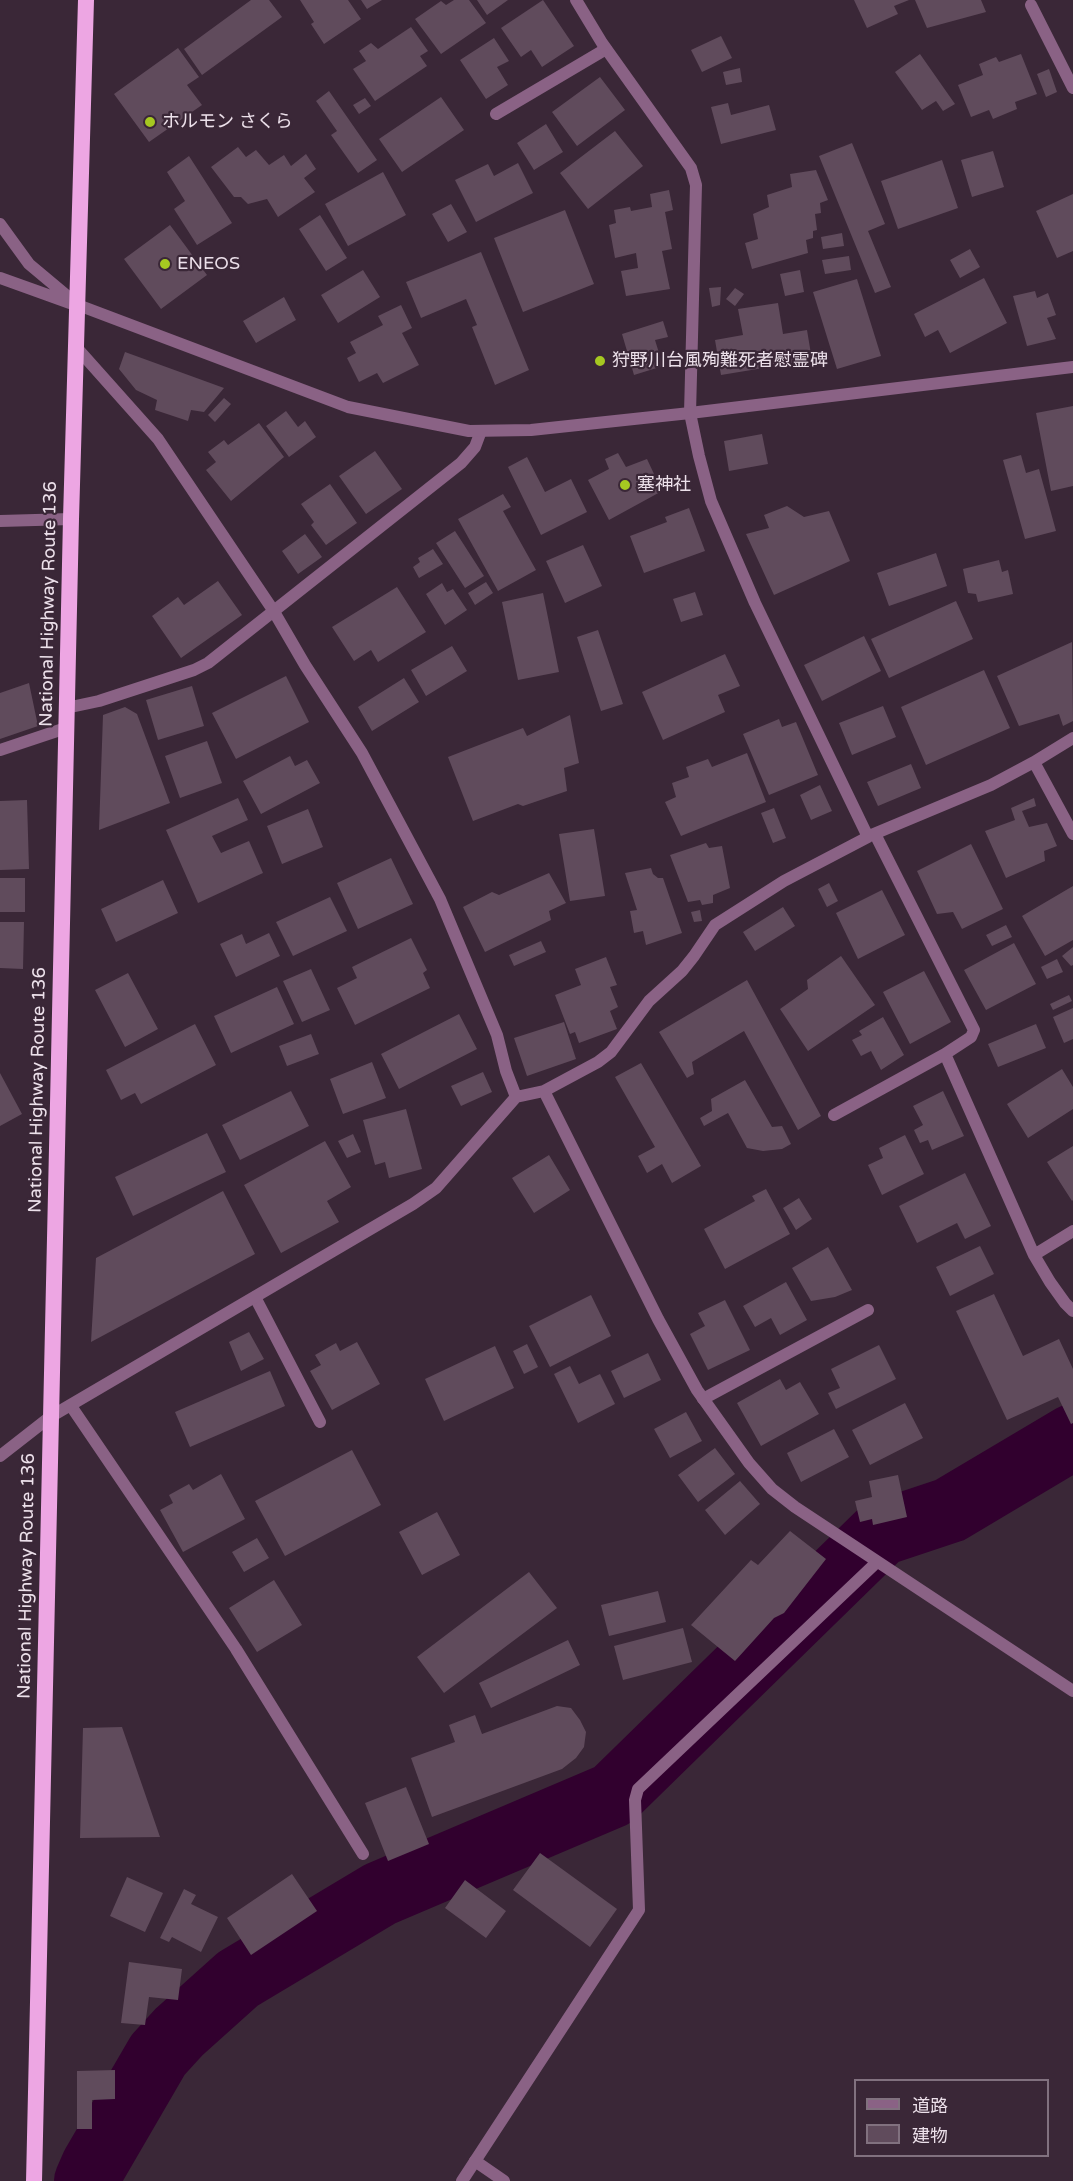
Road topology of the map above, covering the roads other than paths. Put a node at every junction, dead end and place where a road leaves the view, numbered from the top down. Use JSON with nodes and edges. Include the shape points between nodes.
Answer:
{"nodes":[{"id":1,"x":86,"y":0,"type":"edge"},
{"id":2,"x":576,"y":0,"type":"edge"},
{"id":3,"x":1031,"y":5,"type":"dead end"},
{"id":4,"x":606,"y":49,"type":"junction"},
{"id":5,"x":1073,"y":88,"type":"edge"},
{"id":6,"x":496,"y":114,"type":"dead end"},
{"id":7,"x":0,"y":224,"type":"edge"},
{"id":8,"x":0,"y":278,"type":"edge"},
{"id":9,"x":78,"y":305,"type":"junction"},
{"id":10,"x":76,"y":346,"type":"junction"},
{"id":11,"x":1073,"y":367,"type":"edge"},
{"id":12,"x":690,"y":412,"type":"junction"},
{"id":13,"x":481,"y":431,"type":"junction"},
{"id":14,"x":71,"y":519,"type":"junction"},
{"id":15,"x":0,"y":521,"type":"edge"},
{"id":16,"x":273,"y":610,"type":"junction"},
{"id":17,"x":66,"y":708,"type":"junction"},
{"id":18,"x":66,"y":728,"type":"junction"},
{"id":19,"x":1073,"y":738,"type":"edge"},
{"id":20,"x":0,"y":750,"type":"edge"},
{"id":21,"x":1034,"y":762,"type":"junction"},
{"id":22,"x":1073,"y":834,"type":"edge"},
{"id":23,"x":872,"y":836,"type":"junction"},
{"id":24,"x":945,"y":1054,"type":"junction"},
{"id":25,"x":544,"y":1091,"type":"junction"},
{"id":26,"x":516,"y":1097,"type":"junction"},
{"id":27,"x":834,"y":1115,"type":"dead end"},
{"id":28,"x":1073,"y":1231,"type":"edge"},
{"id":29,"x":1034,"y":1255,"type":"junction"},
{"id":30,"x":255,"y":1297,"type":"junction"},
{"id":31,"x":868,"y":1310,"type":"dead end"},
{"id":32,"x":1073,"y":1311,"type":"edge"},
{"id":33,"x":703,"y":1399,"type":"junction"},
{"id":34,"x":71,"y":1406,"type":"junction"},
{"id":35,"x":50,"y":1417,"type":"junction"},
{"id":36,"x":320,"y":1422,"type":"dead end"},
{"id":37,"x":0,"y":1456,"type":"edge"},
{"id":38,"x":877,"y":1562,"type":"junction"},
{"id":39,"x":1073,"y":1691,"type":"edge"},
{"id":40,"x":363,"y":1854,"type":"dead end"},
{"id":41,"x":475,"y":2161,"type":"junction"},
{"id":42,"x":34,"y":2181,"type":"edge"},
{"id":43,"x":462,"y":2181,"type":"edge"},
{"id":44,"x":504,"y":2181,"type":"edge"}],
"edges":[{"from":1,"to":9,"type":"highway","name":"National Highway Route 136"},
{"from":2,"to":4,"type":"street"},
{"from":3,"to":5,"type":"street"},
{"from":4,"to":6,"type":"street"},
{"from":4,"to":12,"type":"street","via":[[686,158],[696,185]]},
{"from":7,"to":9,"type":"street","via":[[29,264]]},
{"from":8,"to":9,"type":"street"},
{"from":9,"to":10,"type":"highway","name":"National Highway Route 136"},
{"from":9,"to":13,"type":"street","via":[[348,407]]},
{"from":10,"to":14,"type":"highway","name":"National Highway Route 136"},
{"from":10,"to":16,"type":"street","via":[[158,439]]},
{"from":11,"to":12,"type":"street"},
{"from":12,"to":13,"type":"street","via":[[531,430]]},
{"from":12,"to":23,"type":"street","via":[[711,501],[755,603]]},
{"from":13,"to":16,"type":"street","via":[[475,447],[461,464]]},
{"from":14,"to":15,"type":"street"},
{"from":14,"to":17,"type":"highway","name":"National Highway Route 136"},
{"from":16,"to":17,"type":"street","via":[[194,670]]},
{"from":16,"to":26,"type":"street","via":[[362,753],[440,899],[497,1035]]},
{"from":17,"to":18,"type":"highway","name":"National Highway Route 136"},
{"from":18,"to":20,"type":"street"},
{"from":18,"to":35,"type":"highway","name":"National Highway Route 136"},
{"from":19,"to":21,"type":"street"},
{"from":21,"to":22,"type":"street"},
{"from":21,"to":23,"type":"street","via":[[991,785]]},
{"from":23,"to":24,"type":"street","via":[[974,1030],[971,1037]]},
{"from":23,"to":25,"type":"street","via":[[784,881],[715,925],[694,956],[649,1001],[611,1052]]},
{"from":24,"to":27,"type":"street"},
{"from":24,"to":29,"type":"street"},
{"from":25,"to":26,"type":"street"},
{"from":25,"to":33,"type":"street","via":[[658,1319]]},
{"from":26,"to":30,"type":"street","via":[[436,1188]]},
{"from":28,"to":29,"type":"street"},
{"from":29,"to":32,"type":"street"},
{"from":30,"to":34,"type":"street"},
{"from":30,"to":36,"type":"street"},
{"from":31,"to":33,"type":"street"},
{"from":33,"to":38,"type":"street","via":[[772,1489]]},
{"from":34,"to":35,"type":"street"},
{"from":34,"to":40,"type":"street","via":[[236,1649]]},
{"from":35,"to":37,"type":"street"},
{"from":35,"to":42,"type":"highway","name":"National Highway Route 136"},
{"from":38,"to":39,"type":"street"},
{"from":38,"to":41,"type":"street","via":[[639,1789],[635,1800],[639,1910]]},
{"from":41,"to":43,"type":"street"},
{"from":41,"to":44,"type":"street"}]}
